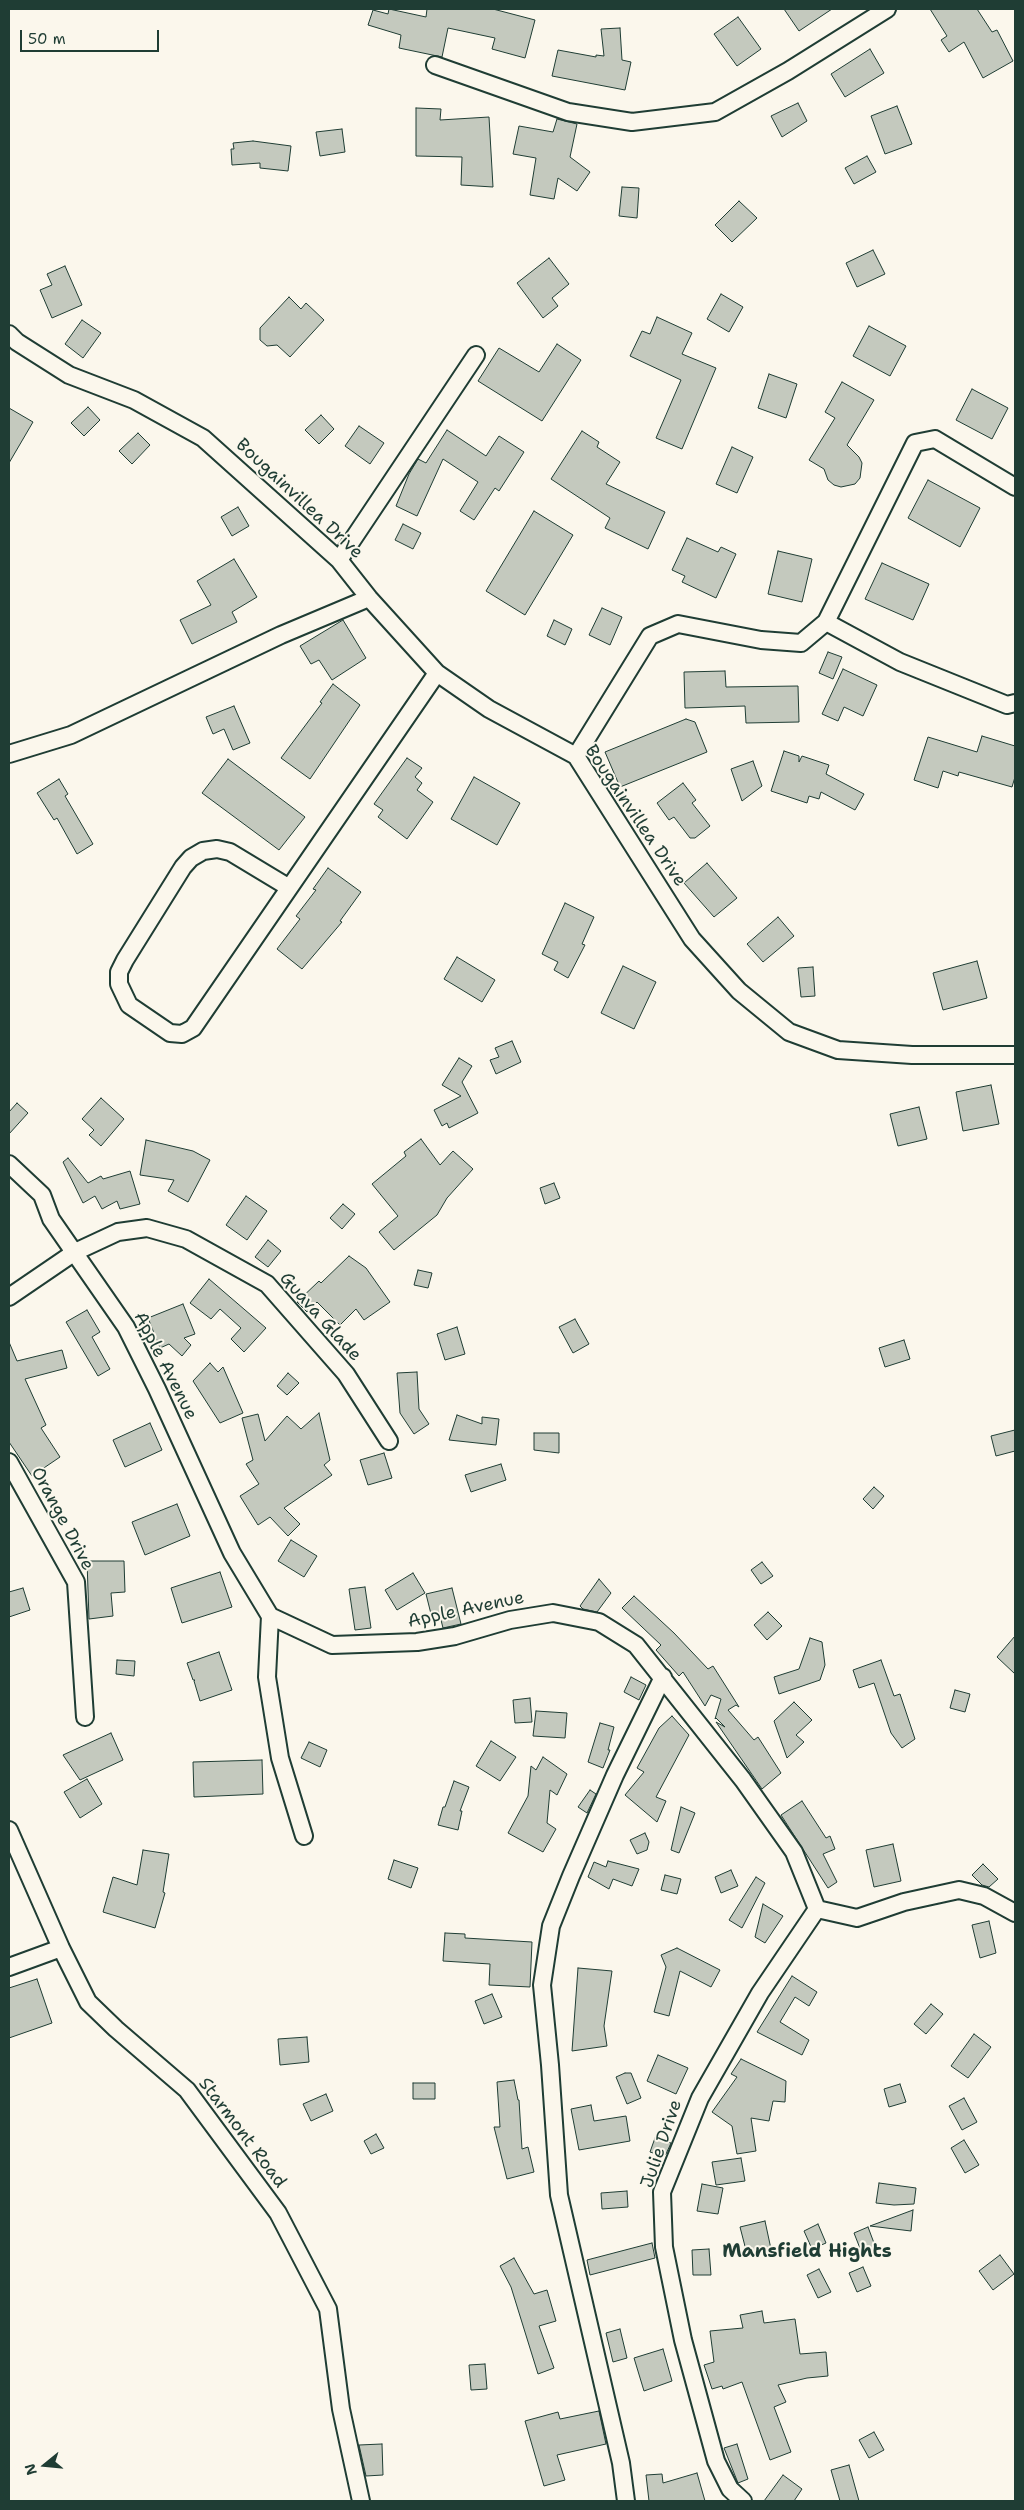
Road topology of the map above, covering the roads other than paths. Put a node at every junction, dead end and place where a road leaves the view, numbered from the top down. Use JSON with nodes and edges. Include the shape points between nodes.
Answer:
{"nodes":[{"id":1,"x":887,"y":9,"type":"edge"},
{"id":2,"x":435,"y":65,"type":"dead end"},
{"id":3,"x":9,"y":334,"type":"edge"},
{"id":4,"x":476,"y":355,"type":"dead end"},
{"id":5,"x":1015,"y":487,"type":"edge"},
{"id":6,"x":339,"y":560,"type":"junction"},
{"id":7,"x":369,"y":598,"type":"junction"},
{"id":8,"x":826,"y":622,"type":"junction"},
{"id":9,"x":437,"y":673,"type":"junction"},
{"id":10,"x":1015,"y":703,"type":"edge"},
{"id":11,"x":9,"y":754,"type":"edge"},
{"id":12,"x":576,"y":756,"type":"junction"},
{"id":13,"x":288,"y":887,"type":"junction"},
{"id":14,"x":1015,"y":1055,"type":"edge"},
{"id":15,"x":9,"y":1164,"type":"edge"},
{"id":16,"x":75,"y":1252,"type":"junction"},
{"id":17,"x":9,"y":1297,"type":"edge"},
{"id":18,"x":389,"y":1441,"type":"dead end"},
{"id":19,"x":9,"y":1462,"type":"edge"},
{"id":20,"x":270,"y":1616,"type":"junction"},
{"id":21,"x":663,"y":1677,"type":"junction"},
{"id":22,"x":85,"y":1717,"type":"dead end"},
{"id":23,"x":9,"y":1830,"type":"edge"},
{"id":24,"x":304,"y":1836,"type":"dead end"},
{"id":25,"x":817,"y":1909,"type":"junction"},
{"id":26,"x":1015,"y":1913,"type":"edge"},
{"id":27,"x":61,"y":1948,"type":"junction"},
{"id":28,"x":9,"y":1967,"type":"edge"},
{"id":29,"x":361,"y":2501,"type":"edge"},
{"id":30,"x":626,"y":2501,"type":"edge"},
{"id":31,"x":743,"y":2501,"type":"edge"}],
"edges":[{"from":1,"to":2,"type":"street","via":[[715,112],[632,122],[568,112]]},
{"from":3,"to":6,"type":"street","name":"Bougainvillea Drive","via":[[16,342],[69,375],[134,400],[204,438]]},
{"from":4,"to":6,"type":"street"},
{"from":5,"to":8,"type":"street","via":[[935,439],[915,443]]},
{"from":6,"to":7,"type":"street","name":"Bougainvillea Drive"},
{"from":7,"to":9,"type":"street","name":"Bougainvillea Drive"},
{"from":7,"to":11,"type":"street","via":[[282,635],[71,735]]},
{"from":8,"to":10,"type":"street","via":[[900,662],[1007,705]]},
{"from":8,"to":12,"type":"street","via":[[801,643],[762,640],[678,624],[650,636]]},
{"from":9,"to":12,"type":"street","name":"Bougainvillea Drive","via":[[489,710]]},
{"from":9,"to":13,"type":"street"},
{"from":12,"to":14,"type":"street","name":"Bougainvillea Drive","via":[[692,939],[739,991],[789,1032],[838,1050],[912,1055]]},
{"from":13,"to":13,"type":"street","via":[[193,1028],[182,1034],[170,1033],[129,1005],[119,984],[124,960],[191,858],[203,852],[230,852]]},
{"from":15,"to":16,"type":"street","name":"Apple Avenue","via":[[42,1195],[51,1219]]},
{"from":16,"to":17,"type":"street","name":"Guava Glade"},
{"from":16,"to":18,"type":"street","name":"Guava Glade","via":[[118,1232],[147,1228],[186,1239],[228,1260],[267,1284],[306,1326],[346,1374]]},
{"from":16,"to":20,"type":"street","name":"Apple Avenue","via":[[126,1327],[232,1553]]},
{"from":19,"to":22,"type":"street","name":"Orange Drive","via":[[76,1582]]},
{"from":20,"to":21,"type":"street","name":"Apple Avenue","via":[[332,1645],[417,1642],[552,1613],[598,1622],[636,1645]]},
{"from":20,"to":24,"type":"street","via":[[266,1677],[280,1758]]},
{"from":21,"to":25,"type":"street","name":"Apple Avenue","via":[[794,1852]]},
{"from":21,"to":30,"type":"street","via":[[615,1775],[551,1926],[542,1985],[559,2195],[621,2463]]},
{"from":23,"to":27,"type":"street","name":"Starmont Road"},
{"from":25,"to":26,"type":"street","via":[[857,1918],[904,1902],[959,1890],[984,1896]]},
{"from":25,"to":31,"type":"street","name":"Julie Drive","via":[[760,1992],[700,2098],[662,2192],[664,2247],[683,2340],[716,2461],[730,2489]]},
{"from":27,"to":28,"type":"street"},
{"from":27,"to":29,"type":"street","name":"Starmont Road","via":[[88,2002],[187,2090],[278,2213],[328,2309],[341,2409]]}]}
